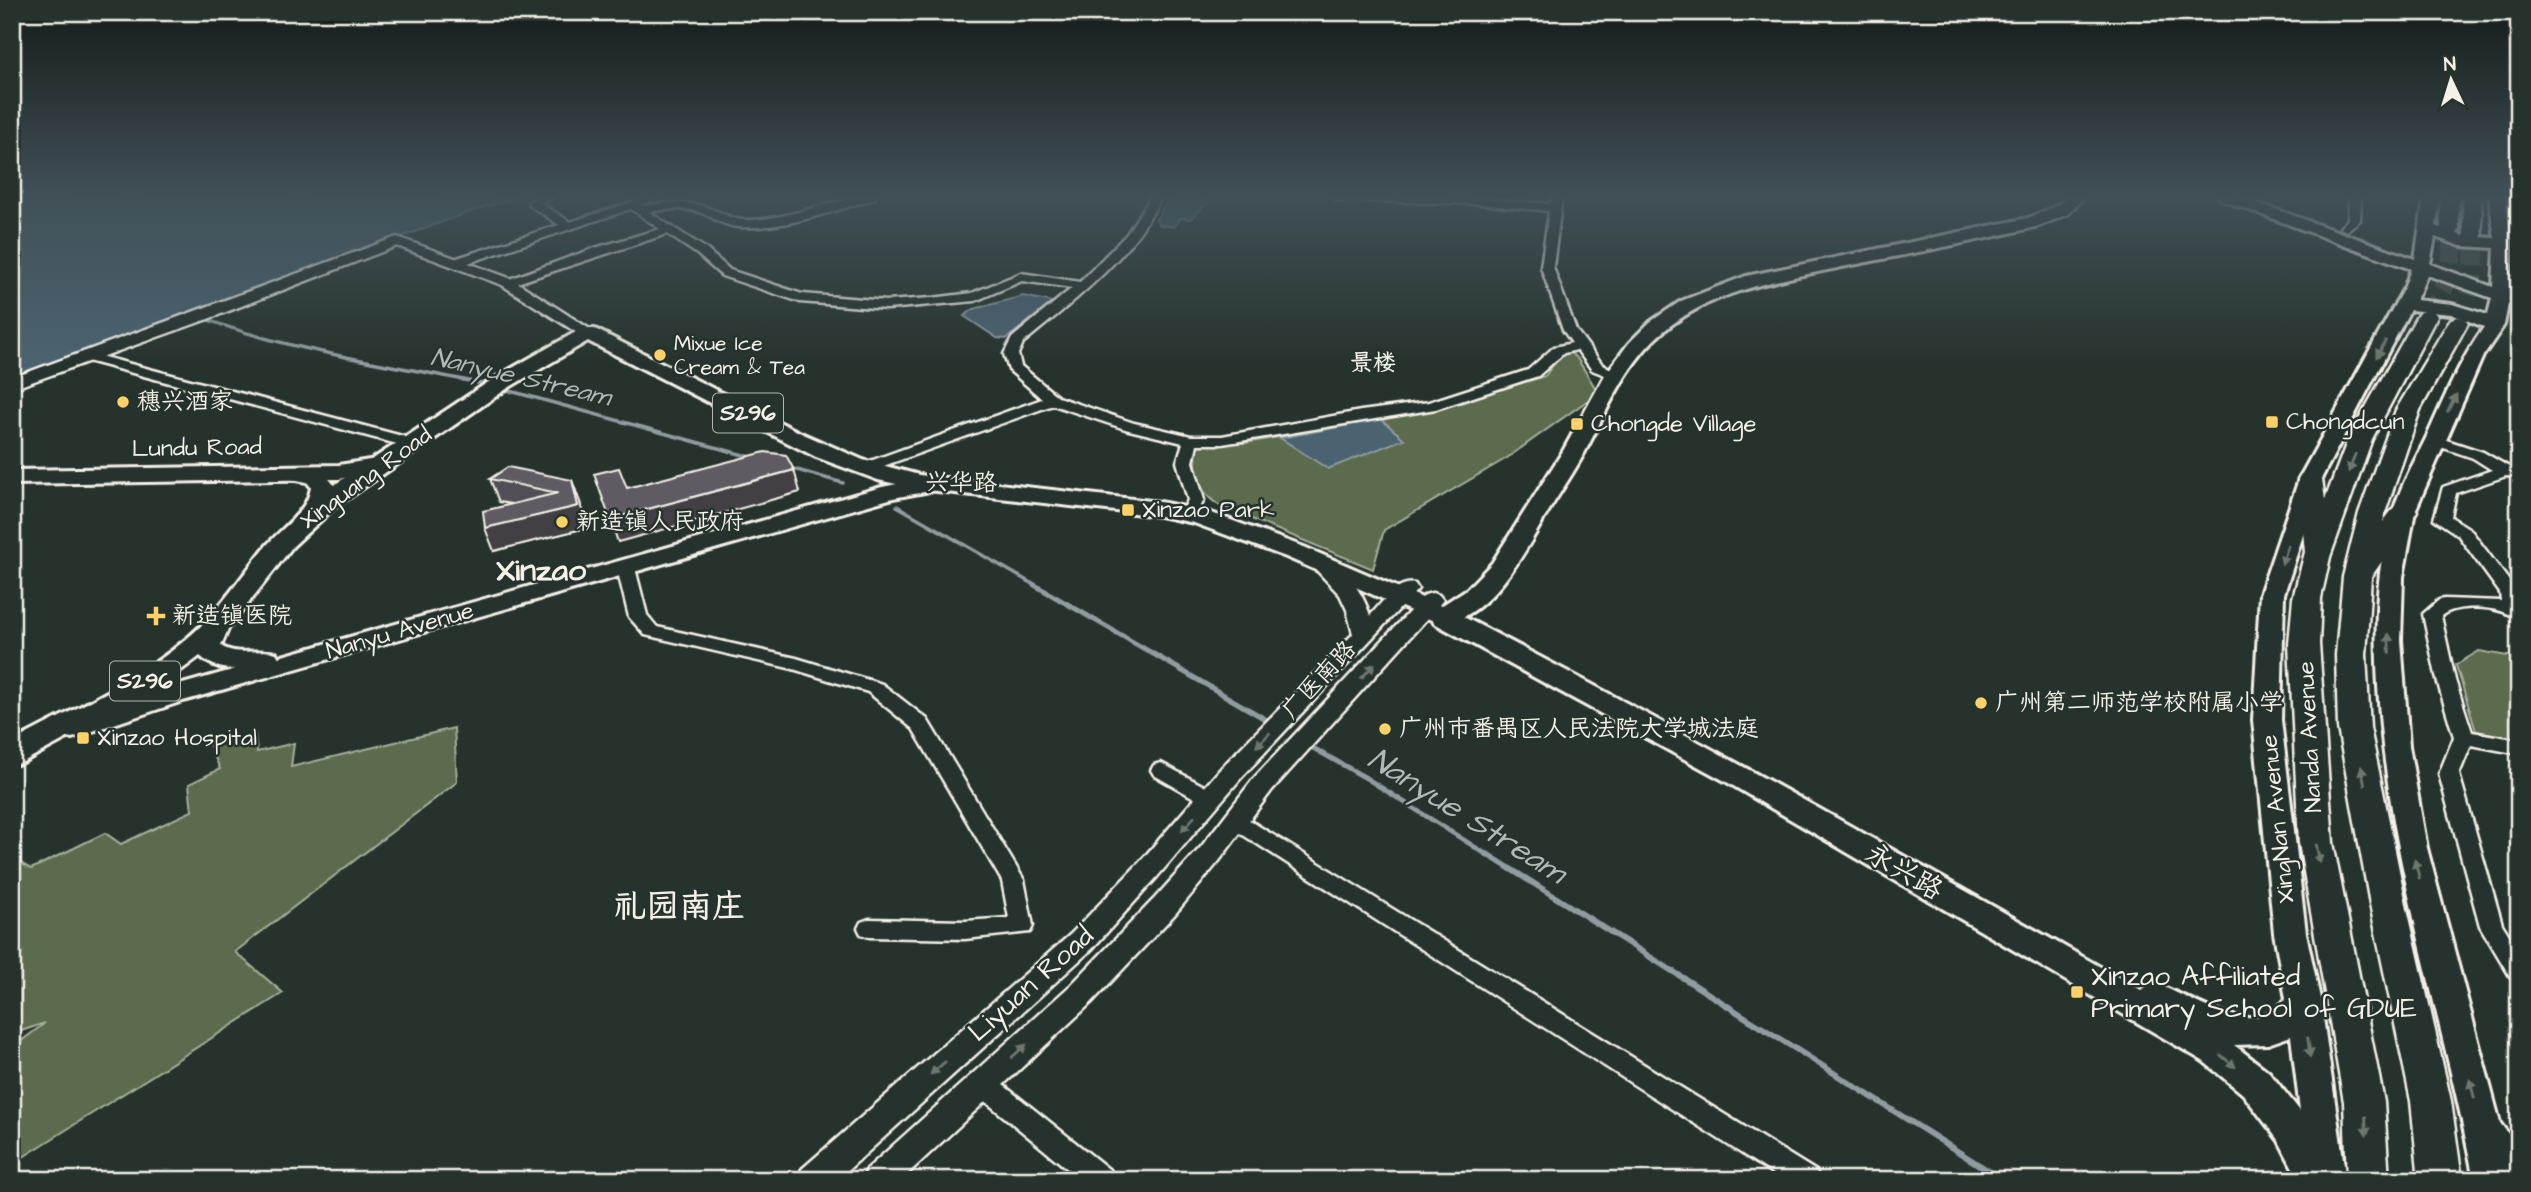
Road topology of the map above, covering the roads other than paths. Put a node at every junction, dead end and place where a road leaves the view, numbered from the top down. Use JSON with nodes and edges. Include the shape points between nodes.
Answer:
{"nodes":[{"id":1,"x":367,"y":253,"type":"edge"},
{"id":2,"x":429,"y":253,"type":"edge"},
{"id":3,"x":483,"y":253,"type":"edge"},
{"id":4,"x":599,"y":253,"type":"edge"},
{"id":5,"x":703,"y":253,"type":"edge"},
{"id":6,"x":1113,"y":253,"type":"edge"},
{"id":7,"x":1548,"y":253,"type":"edge"},
{"id":8,"x":1888,"y":253,"type":"edge"},
{"id":9,"x":2397,"y":253,"type":"edge"},
{"id":10,"x":2401,"y":253,"type":"edge"},
{"id":11,"x":2424,"y":253,"type":"edge"},
{"id":12,"x":2504,"y":253,"type":"edge"},
{"id":13,"x":455,"y":262,"type":"junction"},
{"id":14,"x":2423,"y":262,"type":"junction"},
{"id":15,"x":507,"y":282,"type":"junction"},
{"id":16,"x":1082,"y":286,"type":"junction"},
{"id":17,"x":2507,"y":305,"type":"edge"},
{"id":18,"x":2430,"y":314,"type":"junction"},
{"id":19,"x":587,"y":333,"type":"junction"},
{"id":20,"x":1580,"y":345,"type":"junction"},
{"id":21,"x":89,"y":357,"type":"junction"},
{"id":22,"x":1615,"y":375,"type":"junction"},
{"id":23,"x":12,"y":384,"type":"edge"},
{"id":24,"x":1053,"y":400,"type":"junction"},
{"id":25,"x":1191,"y":440,"type":"junction"},
{"id":26,"x":2434,"y":440,"type":"junction"},
{"id":27,"x":412,"y":443,"type":"junction"},
{"id":28,"x":382,"y":464,"type":"junction"},
{"id":29,"x":864,"y":468,"type":"junction"},
{"id":30,"x":2512,"y":472,"type":"edge"},
{"id":31,"x":294,"y":473,"type":"junction"},
{"id":32,"x":12,"y":477,"type":"edge"},
{"id":33,"x":2310,"y":479,"type":"junction"},
{"id":34,"x":920,"y":483,"type":"junction"},
{"id":35,"x":1192,"y":510,"type":"junction"},
{"id":36,"x":2404,"y":511,"type":"junction"},
{"id":37,"x":306,"y":520,"type":"junction"},
{"id":38,"x":2318,"y":557,"type":"junction"},
{"id":39,"x":1319,"y":562,"type":"junction"},
{"id":40,"x":625,"y":568,"type":"junction"},
{"id":41,"x":2357,"y":576,"type":"junction"},
{"id":42,"x":1403,"y":593,"type":"junction"},
{"id":43,"x":1439,"y":609,"type":"junction"},
{"id":44,"x":2515,"y":611,"type":"edge"},
{"id":45,"x":215,"y":627,"type":"junction"},
{"id":46,"x":1363,"y":633,"type":"junction"},
{"id":47,"x":266,"y":659,"type":"junction"},
{"id":48,"x":68,"y":724,"type":"junction"},
{"id":49,"x":2464,"y":737,"type":"junction"},
{"id":50,"x":38,"y":741,"type":"junction"},
{"id":51,"x":2519,"y":747,"type":"edge"},
{"id":52,"x":12,"y":755,"type":"edge"},
{"id":53,"x":1161,"y":770,"type":"dead end"},
{"id":54,"x":1232,"y":772,"type":"joint"},
{"id":55,"x":1263,"y":784,"type":"joint"},
{"id":56,"x":1210,"y":798,"type":"junction"},
{"id":57,"x":1236,"y":820,"type":"junction"},
{"id":58,"x":869,"y":928,"type":"dead end"},
{"id":59,"x":2519,"y":971,"type":"edge"},
{"id":60,"x":2304,"y":1003,"type":"junction"},
{"id":61,"x":983,"y":1084,"type":"junction"},
{"id":62,"x":2482,"y":1125,"type":"junction"},
{"id":63,"x":2519,"y":1179,"type":"edge"},
{"id":64,"x":813,"y":1180,"type":"edge"},
{"id":65,"x":878,"y":1180,"type":"edge"},
{"id":66,"x":1102,"y":1180,"type":"edge"},
{"id":67,"x":1807,"y":1180,"type":"edge"},
{"id":68,"x":2319,"y":1180,"type":"edge"},
{"id":69,"x":2327,"y":1180,"type":"edge"},
{"id":70,"x":2368,"y":1180,"type":"edge"},
{"id":71,"x":2441,"y":1180,"type":"edge"},
{"id":72,"x":2493,"y":1180,"type":"edge"}],
"edges":[{"from":1,"to":21,"type":"street"},
{"from":2,"to":13,"type":"street"},
{"from":3,"to":13,"type":"street"},
{"from":4,"to":15,"type":"street"},
{"from":5,"to":16,"type":"street","via":[[726,273],[800,298],[887,305],[932,302],[975,297],[1021,277]]},
{"from":6,"to":16,"type":"street"},
{"from":7,"to":20,"type":"street","via":[[1546,267]]},
{"from":8,"to":22,"type":"main road","via":[[1716,292],[1657,326]]},
{"from":9,"to":14,"type":"main road"},
{"from":10,"to":14,"type":"main road"},
{"from":11,"to":14,"type":"main road","name":"XingNan Avenue"},
{"from":12,"to":17,"type":"main road"},
{"from":13,"to":15,"type":"street"},
{"from":14,"to":17,"type":"main road"},
{"from":14,"to":18,"type":"main road","name":"XingNan Avenue"},
{"from":15,"to":19,"type":"street"},
{"from":16,"to":24,"type":"street","via":[[1017,341],[1011,354],[1014,367]]},
{"from":17,"to":18,"type":"main road","via":[[2432,305]]},
{"from":26,"to":17,"type":"main road","one_way":true,"via":[[2473,356]]},
{"from":18,"to":33,"type":"main road","name":"XingNan Avenue","one_way":true},
{"from":18,"to":38,"type":"highway","name":"Nanda Avenue","one_way":true,"via":[[2360,439]]},
{"from":18,"to":41,"type":"highway","name":"Nanda Avenue","via":[[2408,410],[2372,513]]},
{"from":19,"to":27,"type":"main road","name":"Xinguang Road","number":"S296"},
{"from":19,"to":29,"type":"main road","number":"S296","via":[[830,456]]},
{"from":20,"to":22,"type":"street","via":[[1597,367]]},
{"from":20,"to":25,"type":"street","via":[[1559,350],[1533,373],[1432,406],[1222,440]]},
{"from":21,"to":23,"type":"street"},
{"from":21,"to":27,"type":"street"},
{"from":22,"to":43,"type":"main road","via":[[1502,567],[1476,595]]},
{"from":24,"to":25,"type":"street"},
{"from":24,"to":29,"type":"street"},
{"from":25,"to":35,"type":"street","via":[[1185,460],[1197,496]]},
{"from":26,"to":30,"type":"street"},
{"from":26,"to":36,"type":"main road"},
{"from":27,"to":28,"type":"main road","name":"Xinguang Road","number":"S296"},
{"from":28,"to":31,"type":"main road","name":"Lundu Road","via":[[348,472]]},
{"from":28,"to":37,"type":"main road","name":"Xinguang Road","number":"S296"},
{"from":29,"to":34,"type":"main road","number":"S296"},
{"from":30,"to":44,"type":"street","via":[[2449,490],[2442,519],[2464,532],[2509,593]]},
{"from":31,"to":32,"type":"main road","name":"Lundu Road"},
{"from":31,"to":37,"type":"main road","via":[[314,476],[323,486]]},
{"from":33,"to":38,"type":"highway"},
{"from":33,"to":60,"type":"main road","name":"XingNan Avenue","one_way":true,"via":[[2272,594],[2267,720],[2290,933]]},
{"from":34,"to":35,"type":"main road","name":"兴华路","number":"S296"},
{"from":34,"to":40,"type":"main road","name":"Nanyu Avenue"},
{"from":34,"to":47,"type":"main road","name":"Nanyu Avenue"},
{"from":35,"to":39,"type":"main road","name":"兴华路","number":"S296"},
{"from":35,"to":42,"type":"main road","name":"兴华路","number":"S296","via":[[1269,530]]},
{"from":36,"to":41,"type":"highway"},
{"from":62,"to":36,"type":"main road","one_way":true,"via":[[2412,848],[2395,746],[2388,640],[2391,577]]},
{"from":37,"to":45,"type":"main road","name":"Xinguang Road","number":"S296"},
{"from":38,"to":70,"type":"highway","name":"Nanda Avenue","one_way":true,"via":[[2307,598],[2304,645],[2316,843],[2364,1102]]},
{"from":39,"to":42,"type":"main road","name":"兴华路","number":"S296"},
{"from":39,"to":46,"type":"street","via":[[1346,586]]},
{"from":40,"to":50,"type":"main road","name":"Nanyu Avenue","via":[[145,704]]},
{"from":40,"to":58,"type":"street","via":[[638,617],[652,631],[796,664],[875,688],[920,724],[1013,880],[1022,926]]},
{"from":71,"to":41,"type":"highway","name":"Nanda Avenue","one_way":true,"via":[[2431,1101],[2354,728],[2351,655]]},
{"from":42,"to":43,"type":"main road","name":"兴华路","number":"S296"},
{"from":42,"to":46,"type":"street","name":"广医南路"},
{"from":55,"to":43,"type":"street","name":"广医南路","one_way":true},
{"from":43,"to":60,"type":"main road","name":"永兴路","via":[[1622,695],[2096,968],[2211,1027],[2259,1031],[2287,1023]]},
{"from":43,"to":68,"type":"main road","name":"永兴路","one_way":true,"via":[[2215,1050],[2256,1083],[2292,1129]]},
{"from":44,"to":49,"type":"street","via":[[2471,603],[2445,604],[2432,614]]},
{"from":45,"to":47,"type":"main road","via":[[207,641],[211,653],[230,660]]},
{"from":45,"to":48,"type":"main road","name":"Xinguang Road","number":"S296","via":[[143,683]]},
{"from":46,"to":54,"type":"street","name":"广医南路","one_way":true},
{"from":47,"to":48,"type":"main road","name":"Nanyu Avenue","via":[[133,698]]},
{"from":48,"to":50,"type":"main road","number":"S296"},
{"from":49,"to":51,"type":"street"},
{"from":49,"to":59,"type":"street","via":[[2449,774],[2491,926]]},
{"from":50,"to":52,"type":"main road","number":"S296"},
{"from":53,"to":56,"type":"street"},
{"from":54,"to":56,"type":"street","name":"Liyuan Road"},
{"from":55,"to":57,"type":"street","name":"Liyuan Road"},
{"from":56,"to":64,"type":"street","name":"Liyuan Road","one_way":true,"via":[[1081,942]]},
{"from":61,"to":57,"type":"street","name":"Liyuan Road","one_way":true,"via":[[1081,994],[1165,906]]},
{"from":57,"to":67,"type":"street"},
{"from":60,"to":69,"type":"main road","name":"XingNan Avenue","one_way":true},
{"from":61,"to":65,"type":"street","name":"Liyuan Road"},
{"from":61,"to":66,"type":"street"},
{"from":62,"to":63,"type":"main road"},
{"from":62,"to":72,"type":"main road"}]}
